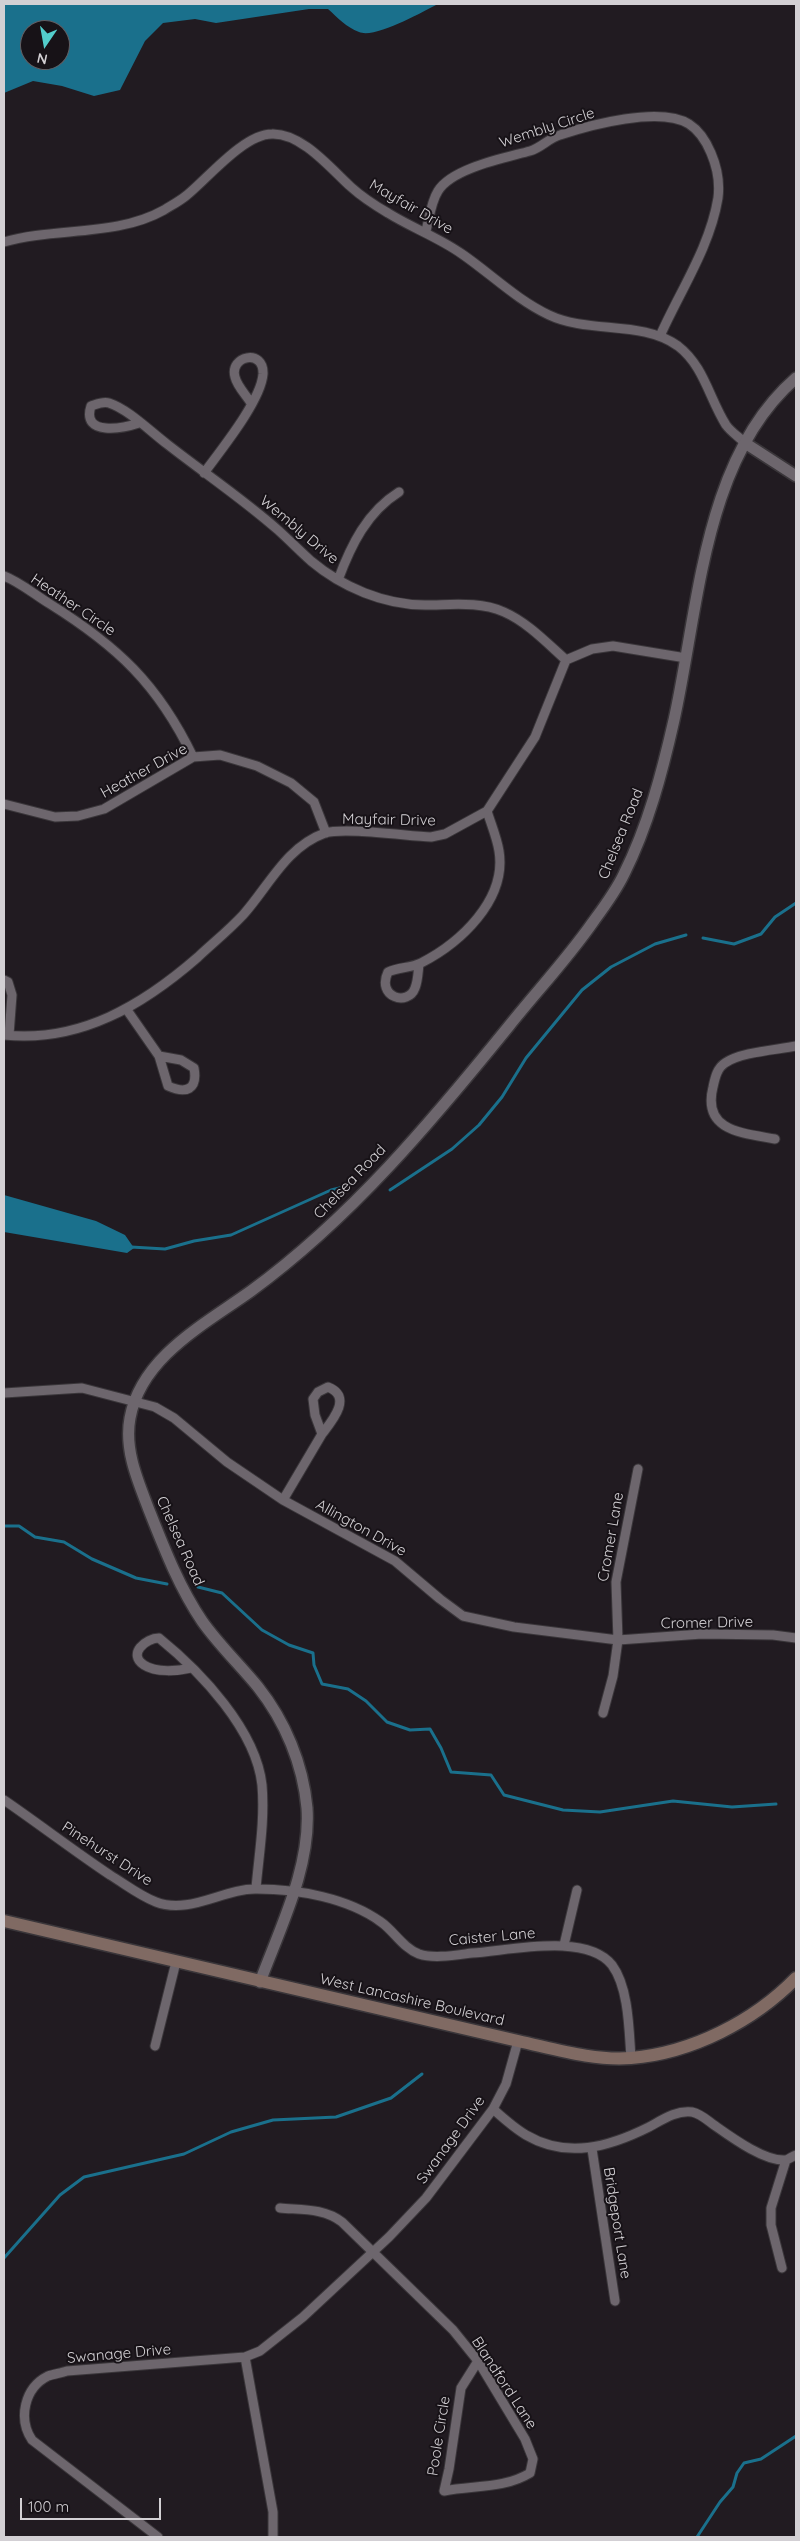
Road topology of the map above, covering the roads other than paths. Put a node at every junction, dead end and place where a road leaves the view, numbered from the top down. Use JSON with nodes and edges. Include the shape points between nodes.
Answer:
{"nodes":[{"id":1,"x":426,"y":231,"type":"junction"},
{"id":2,"x":4,"y":242,"type":"edge"},
{"id":3,"x":660,"y":336,"type":"junction"},
{"id":4,"x":796,"y":378,"type":"edge"},
{"id":5,"x":252,"y":403,"type":"junction"},
{"id":6,"x":139,"y":423,"type":"junction"},
{"id":7,"x":745,"y":443,"type":"junction"},
{"id":8,"x":204,"y":473,"type":"junction"},
{"id":9,"x":796,"y":476,"type":"edge"},
{"id":10,"x":399,"y":492,"type":"dead end"},
{"id":11,"x":4,"y":576,"type":"edge"},
{"id":12,"x":338,"y":580,"type":"junction"},
{"id":13,"x":686,"y":658,"type":"junction"},
{"id":14,"x":566,"y":660,"type":"junction"},
{"id":15,"x":193,"y":757,"type":"junction"},
{"id":16,"x":4,"y":804,"type":"edge"},
{"id":17,"x":487,"y":811,"type":"junction"},
{"id":18,"x":326,"y":833,"type":"junction"},
{"id":19,"x":419,"y":964,"type":"junction"},
{"id":20,"x":4,"y":980,"type":"edge"},
{"id":21,"x":127,"y":1010,"type":"junction"},
{"id":22,"x":6,"y":1035,"type":"edge"},
{"id":23,"x":796,"y":1046,"type":"edge"},
{"id":24,"x":160,"y":1056,"type":"junction"},
{"id":25,"x":775,"y":1139,"type":"dead end"},
{"id":26,"x":4,"y":1393,"type":"edge"},
{"id":27,"x":135,"y":1401,"type":"junction"},
{"id":28,"x":322,"y":1434,"type":"junction"},
{"id":29,"x":638,"y":1469,"type":"dead end"},
{"id":30,"x":283,"y":1500,"type":"junction"},
{"id":31,"x":796,"y":1638,"type":"edge"},
{"id":32,"x":618,"y":1640,"type":"junction"},
{"id":33,"x":191,"y":1668,"type":"junction"},
{"id":34,"x":603,"y":1713,"type":"dead end"},
{"id":35,"x":4,"y":1800,"type":"edge"},
{"id":36,"x":256,"y":1888,"type":"junction"},
{"id":37,"x":577,"y":1890,"type":"dead end"},
{"id":38,"x":293,"y":1892,"type":"junction"},
{"id":39,"x":4,"y":1921,"type":"edge"},
{"id":40,"x":564,"y":1945,"type":"junction"},
{"id":41,"x":176,"y":1962,"type":"junction"},
{"id":42,"x":796,"y":1978,"type":"edge"},
{"id":43,"x":260,"y":1982,"type":"junction"},
{"id":44,"x":518,"y":2041,"type":"junction"},
{"id":45,"x":156,"y":2046,"type":"dead end"},
{"id":46,"x":631,"y":2058,"type":"junction"},
{"id":47,"x":493,"y":2109,"type":"junction"},
{"id":48,"x":592,"y":2149,"type":"junction"},
{"id":49,"x":796,"y":2155,"type":"edge"},
{"id":50,"x":786,"y":2160,"type":"junction"},
{"id":51,"x":280,"y":2208,"type":"dead end"},
{"id":52,"x":372,"y":2252,"type":"junction"},
{"id":53,"x":782,"y":2268,"type":"dead end"},
{"id":54,"x":615,"y":2301,"type":"dead end"},
{"id":55,"x":245,"y":2357,"type":"junction"},
{"id":56,"x":478,"y":2361,"type":"junction"},
{"id":57,"x":530,"y":2473,"type":"joint"},
{"id":58,"x":158,"y":2537,"type":"edge"},
{"id":59,"x":273,"y":2537,"type":"edge"}],
"edges":[{"from":1,"to":2,"type":"street","name":"Mayfair Drive","via":[[382,209],[353,189],[318,156],[291,137],[271,133],[247,143],[186,196],[162,211],[112,226],[28,234]]},
{"from":1,"to":3,"type":"street","name":"Mayfair Drive","via":[[548,315],[565,322]]},
{"from":1,"to":3,"type":"street","name":"Wembly Circle","via":[[438,190],[462,172],[502,157],[531,151],[557,136],[610,122],[659,117],[687,123],[699,132],[716,165],[718,197],[696,264],[678,294]]},
{"from":3,"to":7,"type":"street","name":"Mayfair Drive","via":[[695,361],[728,427]]},
{"from":4,"to":7,"type":"street","name":"Chelsea Road","via":[[772,401]]},
{"from":5,"to":5,"type":"street","via":[[263,374],[262,363],[248,356],[239,360],[234,376]]},
{"from":5,"to":8,"type":"street"},
{"from":6,"to":6,"type":"street","name":"Wembly Drive","via":[[113,430],[102,428],[92,422],[89,413],[91,406],[108,402]]},
{"from":6,"to":8,"type":"street","name":"Wembly Drive"},
{"from":7,"to":9,"type":"street"},
{"from":7,"to":13,"type":"street","name":"Chelsea Road","via":[[719,509],[698,586]]},
{"from":8,"to":12,"type":"street","name":"Wembly Drive"},
{"from":10,"to":12,"type":"street","via":[[382,502],[368,521],[350,550]]},
{"from":11,"to":15,"type":"street","name":"Heather Circle","via":[[82,624],[117,652],[148,683],[179,728]]},
{"from":12,"to":14,"type":"street","name":"Wembly Drive","via":[[389,601],[472,605],[504,612],[533,630]]},
{"from":13,"to":14,"type":"street","via":[[613,646],[592,649]]},
{"from":13,"to":27,"type":"street","name":"Chelsea Road","via":[[648,815],[624,877],[590,926],[464,1080],[384,1171],[295,1258],[182,1340],[154,1368]]},
{"from":14,"to":17,"type":"street","name":"Mayfair Drive","via":[[535,737]]},
{"from":15,"to":16,"type":"street","name":"Heather Drive","via":[[104,809],[86,814],[55,817]]},
{"from":15,"to":18,"type":"street","name":"Heather Drive","via":[[220,756],[257,766],[290,782],[314,802]]},
{"from":17,"to":18,"type":"street","name":"Mayfair Drive","via":[[445,834],[431,837]]},
{"from":17,"to":19,"type":"street","via":[[500,852],[500,868],[493,891],[480,914],[461,936]]},
{"from":18,"to":21,"type":"street","name":"Mayfair Drive","via":[[300,845],[243,915],[213,944],[173,979]]},
{"from":19,"to":19,"type":"street","via":[[388,972],[386,989],[391,995],[398,998],[409,996],[415,989]]},
{"from":20,"to":22,"type":"street","via":[[8,982],[12,996]]},
{"from":21,"to":22,"type":"street","name":"Mayfair Drive","via":[[58,1034]]},
{"from":21,"to":24,"type":"street"},
{"from":23,"to":25,"type":"street","via":[[724,1063],[716,1074],[710,1100],[717,1119],[732,1131]]},
{"from":24,"to":24,"type":"street","via":[[168,1086],[179,1091],[194,1084],[194,1068],[181,1060]]},
{"from":26,"to":27,"type":"street","name":"Allington Drive","via":[[82,1388]]},
{"from":27,"to":30,"type":"street","name":"Allington Drive","via":[[174,1418],[227,1462]]},
{"from":27,"to":38,"type":"street","name":"Chelsea Road","via":[[127,1444],[175,1574],[203,1622],[262,1691],[285,1727],[301,1771],[307,1811],[304,1853]]},
{"from":28,"to":28,"type":"street","via":[[338,1414],[341,1404],[338,1394],[328,1387],[313,1399]]},
{"from":28,"to":30,"type":"street"},
{"from":29,"to":32,"type":"street","name":"Cromer Lane","via":[[616,1582]]},
{"from":30,"to":32,"type":"street","name":"Allington Drive","via":[[395,1561],[463,1616],[514,1627]]},
{"from":31,"to":32,"type":"street","name":"Cromer Drive","via":[[702,1634]]},
{"from":32,"to":34,"type":"street","name":"Cromer Lane"},
{"from":33,"to":33,"type":"street","via":[[159,1638],[150,1638],[138,1653],[138,1659],[145,1666],[177,1672]]},
{"from":33,"to":36,"type":"street","via":[[214,1691],[240,1726],[257,1761],[263,1806]]},
{"from":35,"to":36,"type":"street","name":"Pinehurst Drive","via":[[101,1869],[156,1902],[181,1905]]},
{"from":36,"to":38,"type":"street","name":"Pinehurst Drive"},
{"from":37,"to":40,"type":"street"},
{"from":38,"to":40,"type":"street","name":"Caister Lane","via":[[352,1905],[388,1927],[405,1946],[421,1955]]},
{"from":38,"to":43,"type":"street","name":"Chelsea Road"},
{"from":39,"to":41,"type":"main road","name":"West Lancashire Boulevard"},
{"from":40,"to":46,"type":"street","name":"Caister Lane","via":[[596,1954],[613,1966],[627,2012]]},
{"from":41,"to":43,"type":"main road","name":"West Lancashire Boulevard"},
{"from":41,"to":45,"type":"street"},
{"from":42,"to":46,"type":"main road","name":"West Lancashire Boulevard","via":[[756,2013],[703,2040],[662,2053]]},
{"from":43,"to":44,"type":"main road","name":"West Lancashire Boulevard"},
{"from":44,"to":46,"type":"main road","name":"West Lancashire Boulevard","via":[[582,2055]]},
{"from":44,"to":47,"type":"street","name":"Swanage Drive","via":[[506,2084]]},
{"from":47,"to":48,"type":"street","via":[[524,2134],[540,2142],[558,2148]]},
{"from":47,"to":52,"type":"street","name":"Swanage Drive","via":[[426,2198]]},
{"from":48,"to":50,"type":"street","via":[[622,2140],[671,2116],[692,2112],[751,2149]]},
{"from":48,"to":54,"type":"street","name":"Bridgeport Lane"},
{"from":49,"to":50,"type":"street"},
{"from":50,"to":53,"type":"street","via":[[771,2208],[771,2225]]},
{"from":51,"to":52,"type":"street","name":"Blandford Lane","via":[[333,2215]]},
{"from":52,"to":55,"type":"street","name":"Swanage Drive","via":[[283,2335]]},
{"from":52,"to":56,"type":"street","name":"Blandford Lane","via":[[453,2330]]},
{"from":55,"to":58,"type":"street","name":"Swanage Drive","via":[[67,2371],[48,2376],[40,2382],[27,2401],[24,2422],[32,2440]]},
{"from":55,"to":59,"type":"street","via":[[273,2512]]},
{"from":56,"to":57,"type":"street","name":"Blandford Lane","via":[[525,2439],[533,2459]]},
{"from":56,"to":57,"type":"street","name":"Poole Circle","via":[[461,2388],[444,2491],[494,2486],[520,2480]]}]}
